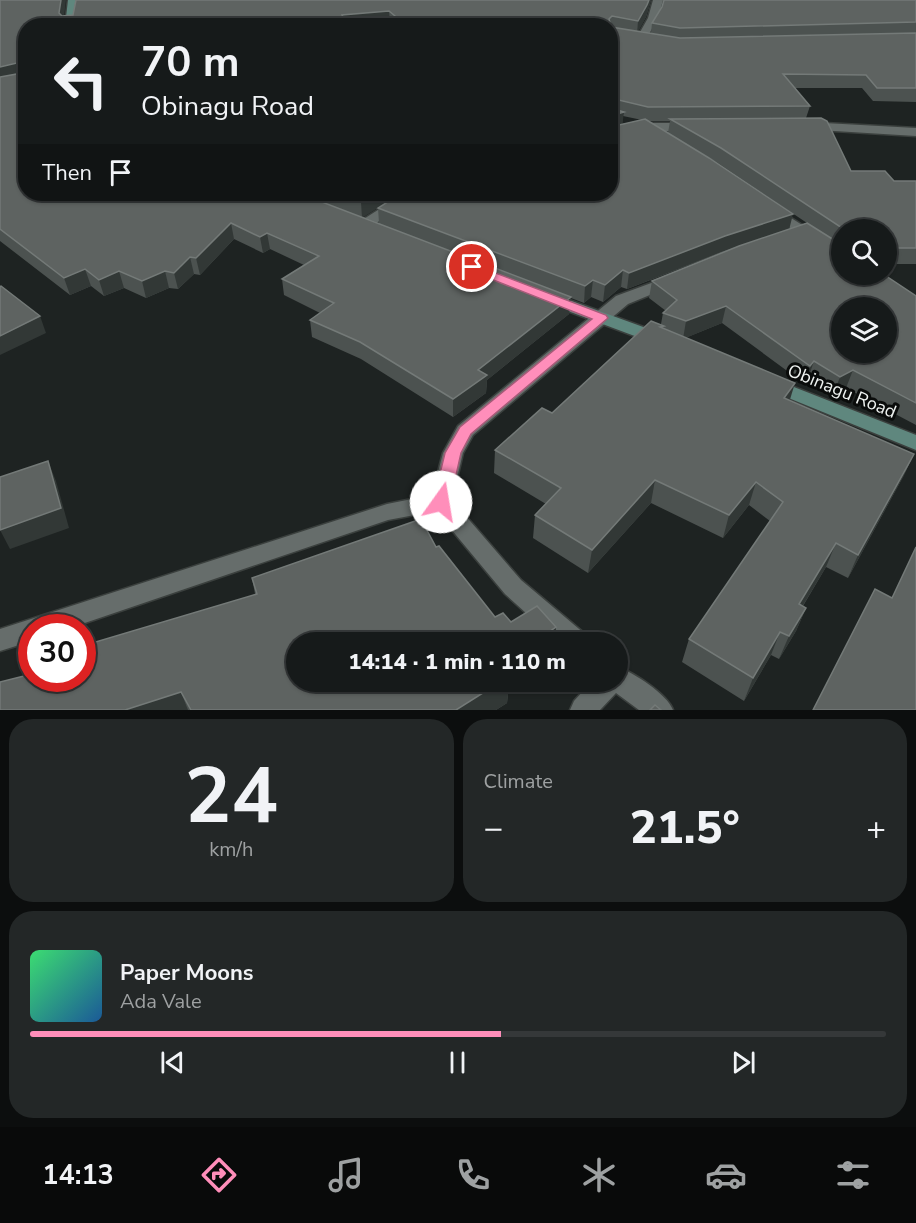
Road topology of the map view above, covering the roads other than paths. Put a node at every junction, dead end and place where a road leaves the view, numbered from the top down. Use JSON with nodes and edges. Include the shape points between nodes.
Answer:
{"nodes":[{"id":1,"x":73,"y":0,"type":"edge"},
{"id":2,"x":658,"y":0,"type":"edge"},
{"id":3,"x":71,"y":18,"type":"edge"},
{"id":4,"x":640,"y":41,"type":"edge"},
{"id":5,"x":622,"y":121,"type":"edge"},
{"id":6,"x":794,"y":126,"type":"edge"},
{"id":7,"x":645,"y":127,"type":"junction"},
{"id":8,"x":703,"y":127,"type":"edge"},
{"id":9,"x":916,"y":132,"type":"edge"},
{"id":10,"x":618,"y":134,"type":"edge"},
{"id":11,"x":664,"y":139,"type":"edge"},
{"id":12,"x":758,"y":200,"type":"edge"},
{"id":13,"x":401,"y":201,"type":"edge"},
{"id":14,"x":344,"y":217,"type":"edge"},
{"id":15,"x":364,"y":225,"type":"junction"},
{"id":16,"x":804,"y":232,"type":"junction"},
{"id":17,"x":386,"y":233,"type":"edge"},
{"id":18,"x":783,"y":239,"type":"edge"},
{"id":19,"x":831,"y":250,"type":"edge"},
{"id":20,"x":686,"y":274,"type":"edge"},
{"id":21,"x":537,"y":293,"type":"edge"},
{"id":22,"x":601,"y":318,"type":"junction"},
{"id":23,"x":680,"y":346,"type":"edge"},
{"id":24,"x":753,"y":376,"type":"edge"},
{"id":25,"x":916,"y":442,"type":"edge"},
{"id":26,"x":441,"y":502,"type":"junction"},
{"id":27,"x":80,"y":614,"type":"edge"},
{"id":28,"x":565,"y":632,"type":"edge"},
{"id":29,"x":18,"y":634,"type":"edge"},
{"id":30,"x":0,"y":640,"type":"edge"},
{"id":31,"x":628,"y":686,"type":"edge"},
{"id":32,"x":599,"y":692,"type":"edge"},
{"id":33,"x":583,"y":710,"type":"edge"},
{"id":34,"x":660,"y":710,"type":"edge"}],
"edges":[{"from":1,"to":3,"type":"street"},
{"from":2,"to":4,"type":"street"},
{"from":5,"to":7,"type":"street"},
{"from":6,"to":9,"type":"street"},
{"from":7,"to":8,"type":"street"},
{"from":7,"to":10,"type":"street"},
{"from":7,"to":11,"type":"street"},
{"from":12,"to":16,"type":"street"},
{"from":13,"to":15,"type":"street"},
{"from":14,"to":15,"type":"street"},
{"from":15,"to":17,"type":"street"},
{"from":16,"to":18,"type":"street"},
{"from":16,"to":19,"type":"street"},
{"from":20,"to":22,"type":"street","via":[[622,300]]},
{"from":21,"to":22,"type":"street"},
{"from":22,"to":23,"type":"street"},
{"from":22,"to":26,"type":"street","via":[[465,431],[453,453]]},
{"from":24,"to":25,"type":"street","name":"Obinagu Road"},
{"from":26,"to":27,"type":"street","via":[[387,512]]},
{"from":26,"to":28,"type":"street","via":[[513,587]]},
{"from":29,"to":30,"type":"street"},
{"from":31,"to":34,"type":"street"},
{"from":32,"to":33,"type":"street"}]}
